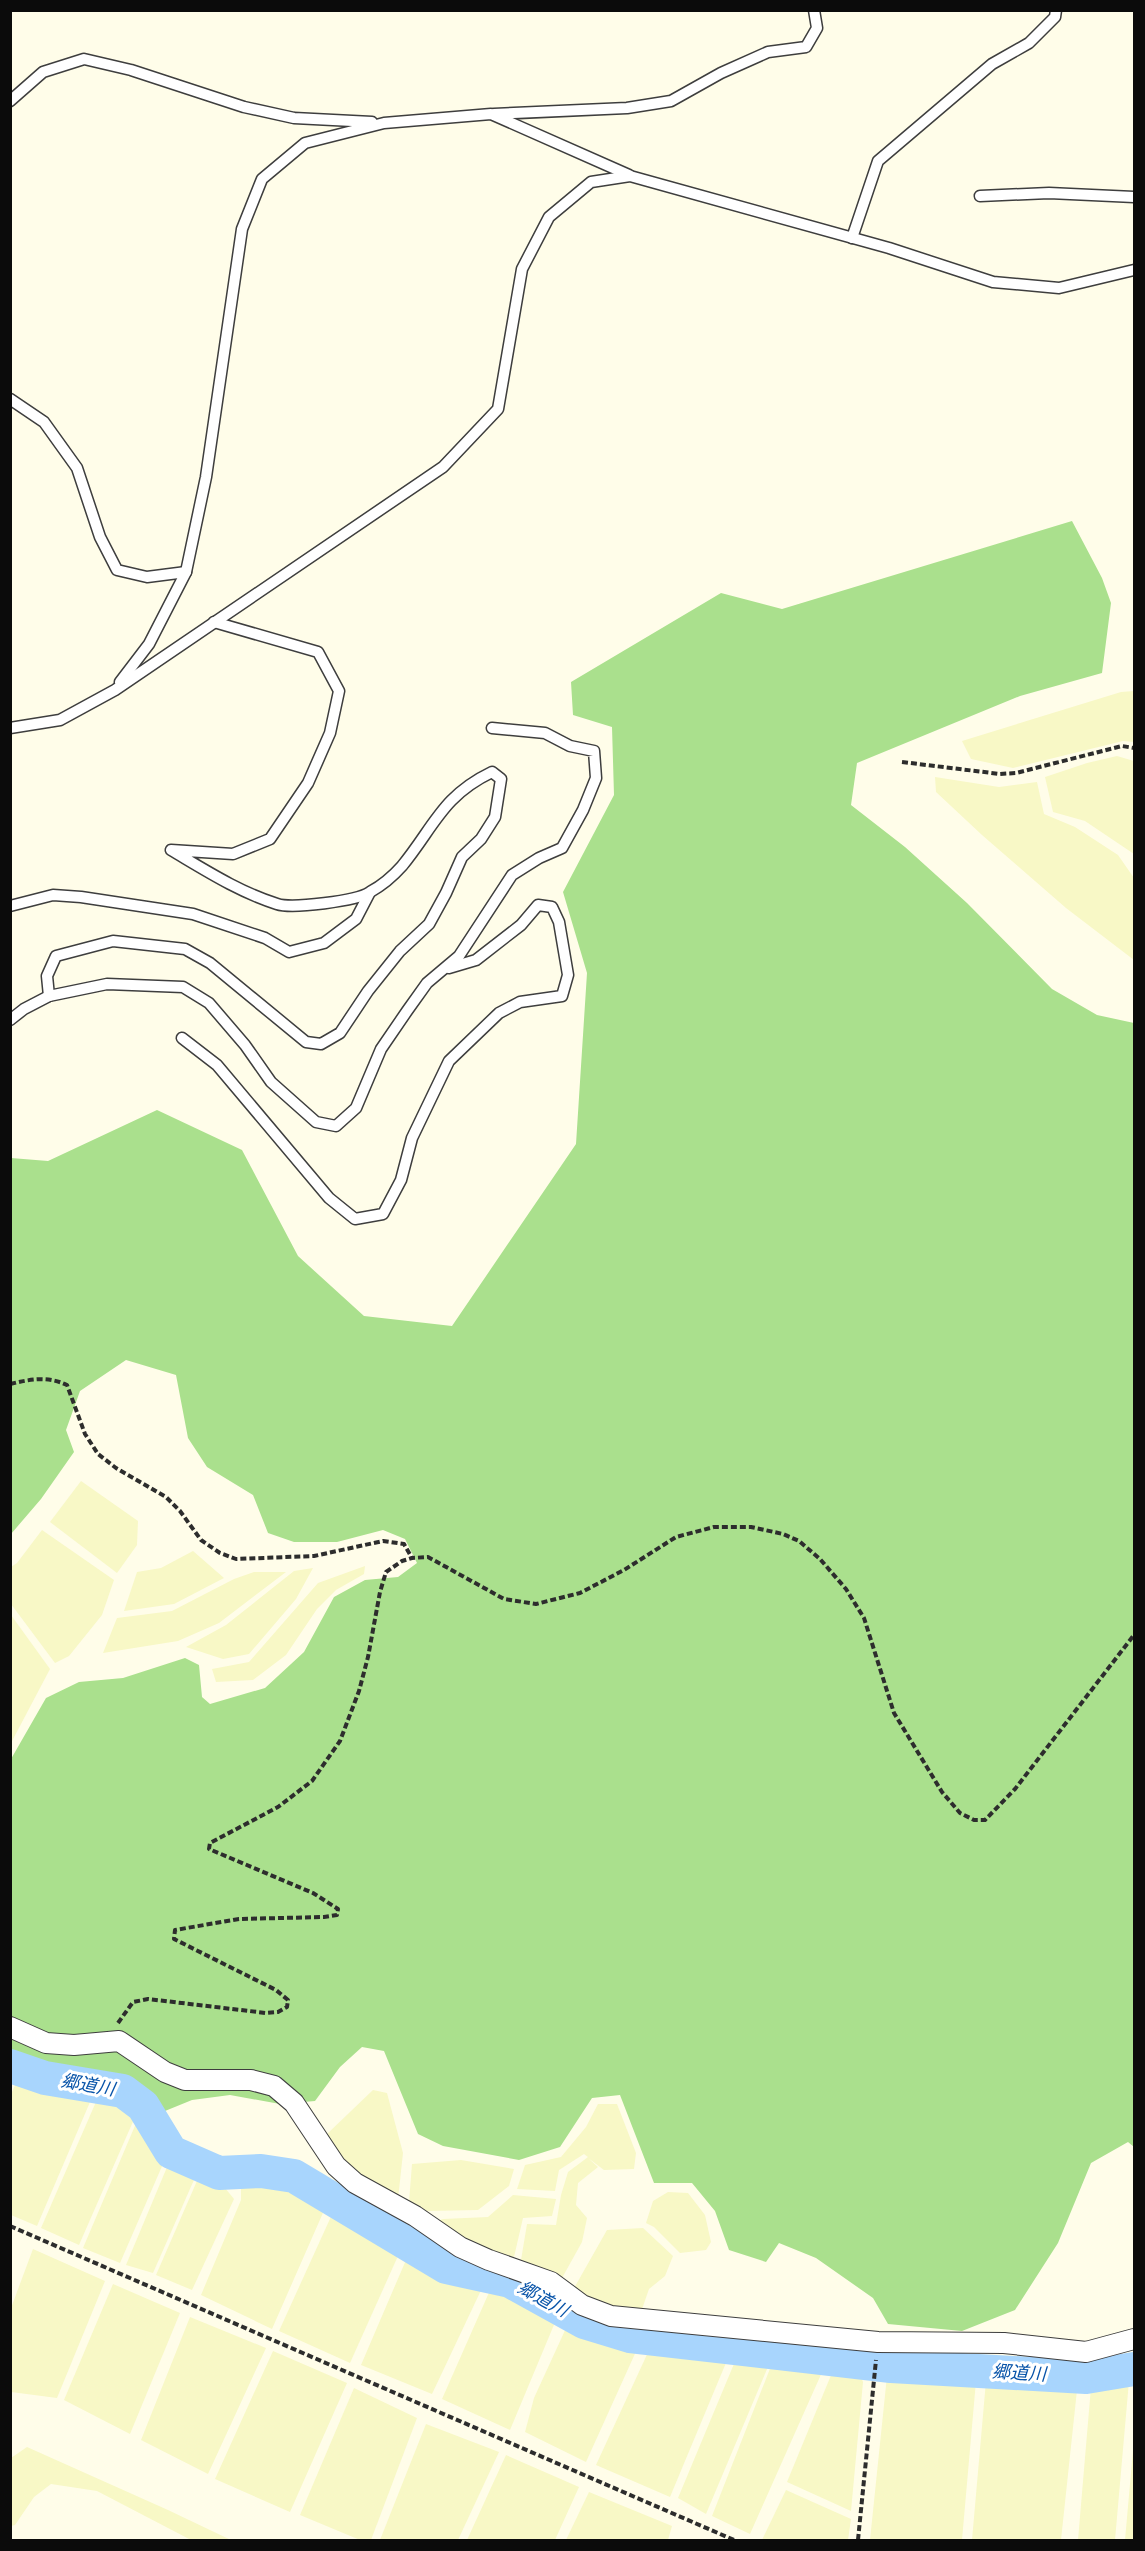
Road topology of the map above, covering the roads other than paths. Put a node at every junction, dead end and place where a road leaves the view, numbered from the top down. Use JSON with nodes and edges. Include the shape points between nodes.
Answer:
{"nodes":[{"id":1,"x":814,"y":10,"type":"edge"},
{"id":2,"x":1056,"y":10,"type":"edge"},
{"id":3,"x":10,"y":101,"type":"edge"},
{"id":4,"x":491,"y":114,"type":"junction"},
{"id":5,"x":384,"y":123,"type":"junction"},
{"id":6,"x":630,"y":176,"type":"junction"},
{"id":7,"x":980,"y":196,"type":"dead end"},
{"id":8,"x":1134,"y":197,"type":"edge"},
{"id":9,"x":852,"y":238,"type":"junction"},
{"id":10,"x":1134,"y":270,"type":"edge"},
{"id":11,"x":10,"y":399,"type":"edge"},
{"id":12,"x":186,"y":572,"type":"junction"},
{"id":13,"x":214,"y":622,"type":"junction"},
{"id":14,"x":115,"y":690,"type":"junction"},
{"id":15,"x":10,"y":728,"type":"edge"},
{"id":16,"x":492,"y":728,"type":"dead end"},
{"id":17,"x":369,"y":894,"type":"junction"},
{"id":18,"x":10,"y":906,"type":"edge"},
{"id":19,"x":443,"y":970,"type":"junction"},
{"id":20,"x":49,"y":996,"type":"junction"},
{"id":21,"x":10,"y":1020,"type":"edge"},
{"id":22,"x":182,"y":1038,"type":"dead end"},
{"id":23,"x":10,"y":2027,"type":"edge"},
{"id":24,"x":1134,"y":2339,"type":"edge"}],
"edges":[{"from":1,"to":4,"type":"lane","via":[[817,28],[806,47],[768,52],[671,101],[627,108]]},
{"from":2,"to":9,"type":"lane","via":[[1055,17],[1029,43],[992,64],[878,161]]},
{"from":3,"to":5,"type":"lane","via":[[43,72],[84,59],[294,118]]},
{"from":4,"to":5,"type":"lane"},
{"from":4,"to":6,"type":"lane"},
{"from":5,"to":12,"type":"lane","via":[[305,143],[262,179],[242,229],[206,477]]},
{"from":6,"to":9,"type":"lane"},
{"from":6,"to":13,"type":"lane","via":[[591,182],[549,217],[522,269],[498,409],[443,467]]},
{"from":7,"to":8,"type":"lane","via":[[1049,193]]},
{"from":9,"to":10,"type":"lane","via":[[993,282],[1059,288]]},
{"from":11,"to":12,"type":"lane","via":[[44,422],[77,468],[100,537],[117,570],[147,577]]},
{"from":12,"to":14,"type":"lane","via":[[149,644]]},
{"from":13,"to":14,"type":"lane"},
{"from":13,"to":17,"type":"lane","via":[[318,652],[339,691],[330,733],[308,783],[270,839],[233,854],[171,850],[235,886],[279,905],[320,905]]},
{"from":14,"to":15,"type":"lane","via":[[60,720]]},
{"from":16,"to":19,"type":"lane","via":[[545,733],[570,746],[594,750],[596,778],[562,848],[512,875],[459,956]]},
{"from":17,"to":18,"type":"lane","via":[[356,919],[324,943],[289,952],[265,938],[193,914],[81,897],[53,896]]},
{"from":17,"to":20,"type":"lane","via":[[401,867],[442,809],[472,782],[492,772],[501,779],[495,817],[481,839],[462,857],[429,924],[400,951],[340,1034],[321,1044],[306,1042],[210,963],[185,949],[112,941],[56,956],[47,976]]},
{"from":19,"to":20,"type":"lane","via":[[427,983],[381,1049],[356,1108],[336,1126],[316,1122],[271,1082],[246,1045],[209,1003],[183,987],[107,984]]},
{"from":19,"to":22,"type":"lane","via":[[476,960],[538,905],[552,907],[560,922],[568,975],[562,996],[520,1002],[499,1013],[449,1061],[412,1138],[400,1180],[383,1214],[356,1219],[329,1198],[217,1065]]},
{"from":20,"to":21,"type":"lane"},
{"from":23,"to":24,"type":"street","via":[[46,2043],[119,2041],[165,2072],[185,2080],[251,2080],[274,2086],[294,2103],[336,2166],[355,2183],[415,2216],[460,2247],[551,2283],[582,2305],[611,2316],[878,2342],[1004,2343],[1086,2352]]}]}
